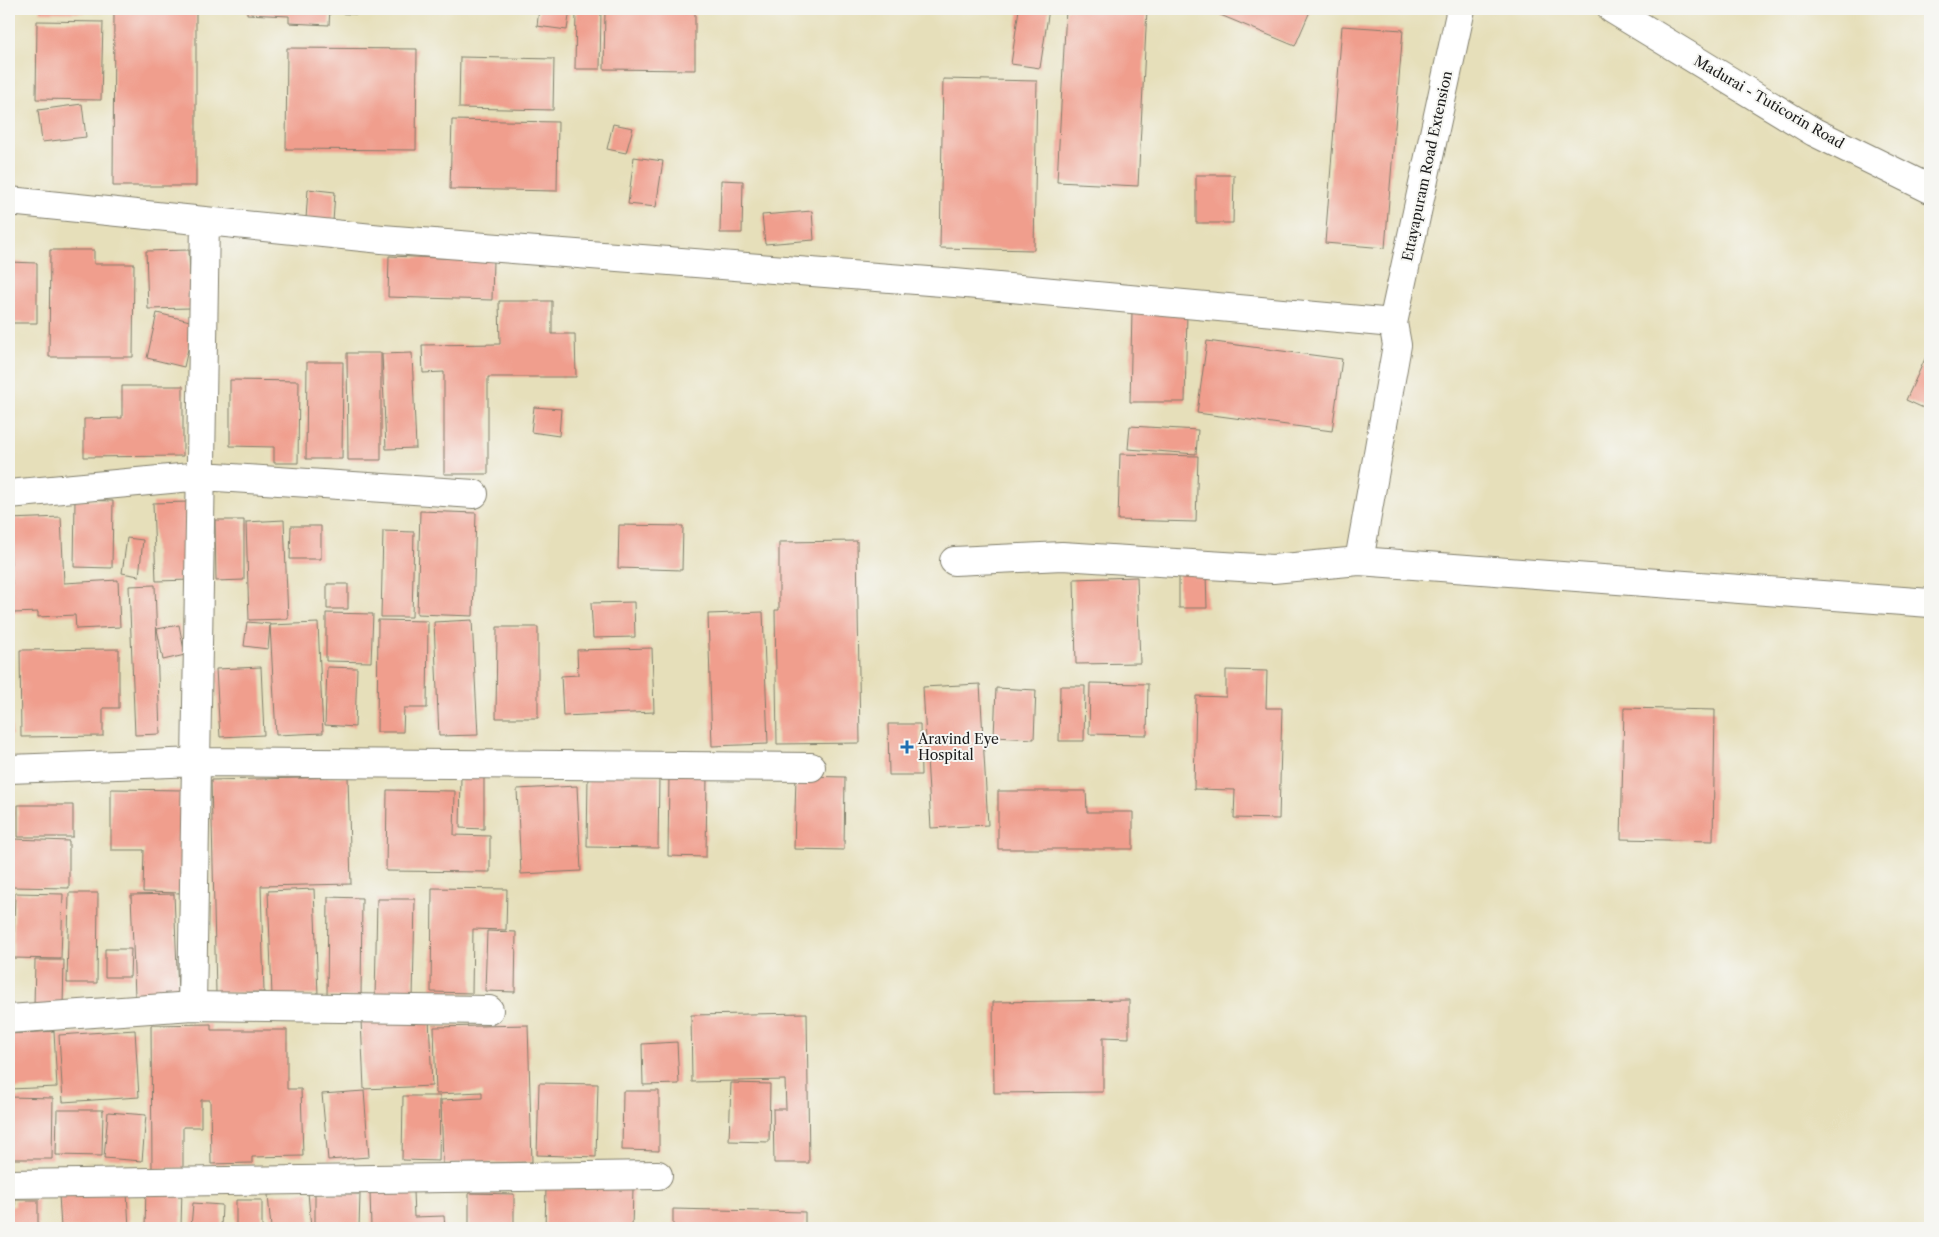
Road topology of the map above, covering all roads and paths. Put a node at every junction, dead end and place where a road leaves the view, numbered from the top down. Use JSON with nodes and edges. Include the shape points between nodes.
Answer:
{"nodes":[{"id":1,"x":1461,"y":9,"type":"edge"},
{"id":2,"x":1612,"y":9,"type":"edge"},
{"id":3,"x":1930,"y":189,"type":"edge"},
{"id":4,"x":9,"y":201,"type":"edge"},
{"id":5,"x":205,"y":220,"type":"junction"},
{"id":6,"x":1393,"y":323,"type":"junction"},
{"id":7,"x":202,"y":476,"type":"junction"},
{"id":8,"x":9,"y":494,"type":"edge"},
{"id":9,"x":474,"y":494,"type":"dead end"},
{"id":10,"x":954,"y":561,"type":"dead end"},
{"id":11,"x":1359,"y":561,"type":"junction"},
{"id":12,"x":1930,"y":603,"type":"edge"},
{"id":13,"x":198,"y":762,"type":"junction"},
{"id":14,"x":811,"y":767,"type":"dead end"},
{"id":15,"x":9,"y":769,"type":"edge"},
{"id":16,"x":192,"y":1006,"type":"junction"},
{"id":17,"x":489,"y":1010,"type":"dead end"},
{"id":18,"x":9,"y":1019,"type":"edge"},
{"id":19,"x":658,"y":1176,"type":"dead end"},
{"id":20,"x":9,"y":1184,"type":"edge"}],
"edges":[{"from":1,"to":6,"type":"street","name":"Ettayapuram Road Extension"},
{"from":2,"to":3,"type":"street","name":"Madurai - Tuticorin Road","via":[[1814,132]]},
{"from":4,"to":5,"type":"street"},
{"from":5,"to":6,"type":"street","via":[[382,239],[955,283]]},
{"from":5,"to":7,"type":"street"},
{"from":6,"to":11,"type":"street","via":[[1397,345]]},
{"from":7,"to":8,"type":"street"},
{"from":7,"to":9,"type":"street"},
{"from":7,"to":13,"type":"street"},
{"from":10,"to":11,"type":"street","via":[[1062,556],[1273,569]]},
{"from":11,"to":12,"type":"street"},
{"from":13,"to":14,"type":"street"},
{"from":13,"to":15,"type":"street"},
{"from":13,"to":16,"type":"street"},
{"from":16,"to":17,"type":"street"},
{"from":16,"to":18,"type":"street"},
{"from":19,"to":20,"type":"street"}]}
